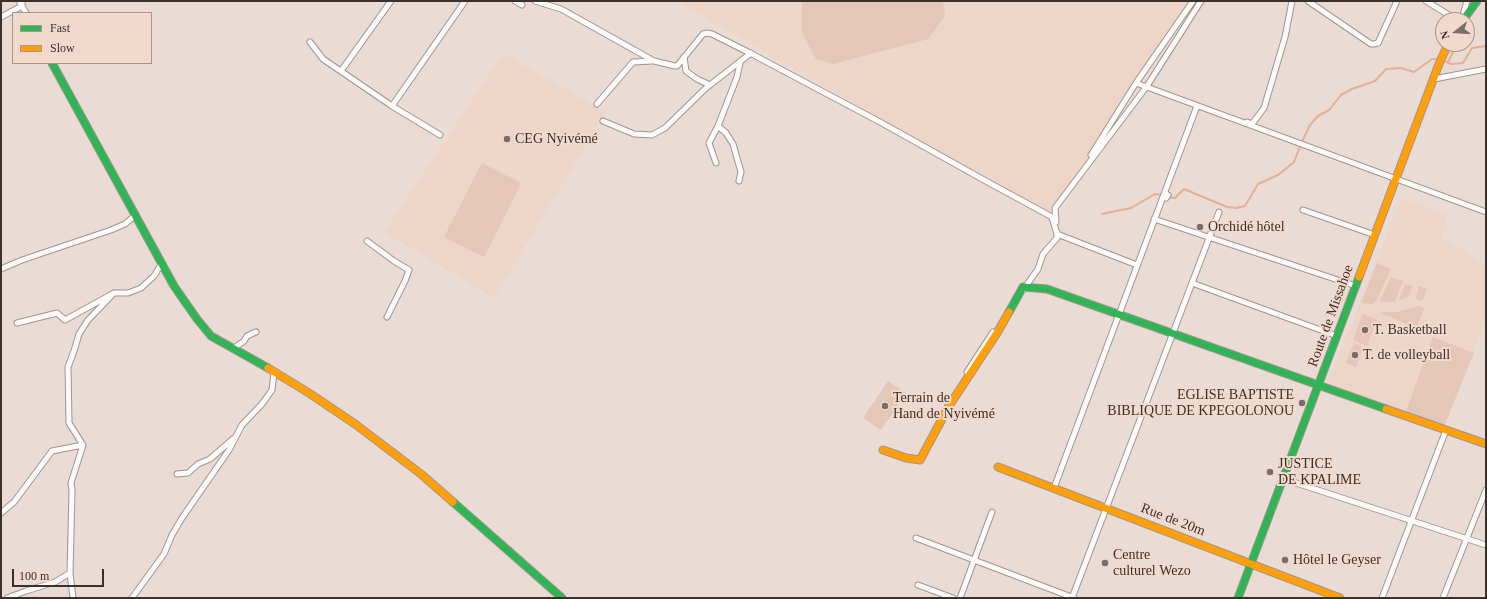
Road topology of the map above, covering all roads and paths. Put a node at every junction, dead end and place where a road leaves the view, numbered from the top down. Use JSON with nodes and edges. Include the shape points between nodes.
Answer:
{"nodes":[{"id":1,"x":391,"y":1,"type":"edge"},
{"id":2,"x":466,"y":1,"type":"edge"},
{"id":3,"x":515,"y":1,"type":"edge"},
{"id":4,"x":535,"y":1,"type":"edge"},
{"id":5,"x":1193,"y":1,"type":"edge"},
{"id":6,"x":1201,"y":1,"type":"edge"},
{"id":7,"x":1291,"y":1,"type":"edge"},
{"id":8,"x":1308,"y":1,"type":"edge"},
{"id":9,"x":1397,"y":1,"type":"edge"},
{"id":10,"x":1426,"y":1,"type":"edge"},
{"id":11,"x":1467,"y":1,"type":"edge"},
{"id":12,"x":1477,"y":1,"type":"edge"},
{"id":13,"x":21,"y":3,"type":"edge"},
{"id":14,"x":522,"y":5,"type":"dead end"},
{"id":15,"x":26,"y":12,"type":"edge"},
{"id":16,"x":1444,"y":12,"type":"edge"},
{"id":17,"x":1464,"y":12,"type":"edge"},
{"id":18,"x":1468,"y":12,"type":"edge"},
{"id":19,"x":1,"y":17,"type":"edge"},
{"id":20,"x":310,"y":42,"type":"dead end"},
{"id":21,"x":1444,"y":52,"type":"edge"},
{"id":22,"x":751,"y":53,"type":"junction"},
{"id":23,"x":684,"y":57,"type":"junction"},
{"id":24,"x":654,"y":61,"type":"junction"},
{"id":25,"x":740,"y":63,"type":"junction"},
{"id":26,"x":53,"y":64,"type":"edge"},
{"id":27,"x":1486,"y":69,"type":"edge"},
{"id":28,"x":341,"y":71,"type":"junction"},
{"id":29,"x":1434,"y":79,"type":"junction"},
{"id":30,"x":1136,"y":83,"type":"junction"},
{"id":31,"x":710,"y":85,"type":"junction"},
{"id":32,"x":1147,"y":86,"type":"junction"},
{"id":33,"x":1268,"y":99,"type":"dead end"},
{"id":34,"x":597,"y":104,"type":"dead end"},
{"id":35,"x":392,"y":106,"type":"junction"},
{"id":36,"x":1197,"y":106,"type":"junction"},
{"id":37,"x":603,"y":121,"type":"dead end"},
{"id":38,"x":718,"y":126,"type":"junction"},
{"id":39,"x":440,"y":135,"type":"dead end"},
{"id":40,"x":716,"y":163,"type":"dead end"},
{"id":41,"x":1396,"y":179,"type":"junction"},
{"id":42,"x":740,"y":181,"type":"dead end"},
{"id":43,"x":1303,"y":210,"type":"dead end"},
{"id":44,"x":1219,"y":212,"type":"dead end"},
{"id":45,"x":1486,"y":212,"type":"edge"},
{"id":46,"x":136,"y":215,"type":"junction"},
{"id":47,"x":1052,"y":217,"type":"junction"},
{"id":48,"x":1154,"y":219,"type":"junction"},
{"id":49,"x":1375,"y":235,"type":"junction"},
{"id":50,"x":1210,"y":237,"type":"junction"},
{"id":51,"x":367,"y":241,"type":"dead end"},
{"id":52,"x":162,"y":263,"type":"junction"},
{"id":53,"x":1138,"y":265,"type":"junction"},
{"id":54,"x":1,"y":269,"type":"edge"},
{"id":55,"x":1192,"y":283,"type":"junction"},
{"id":56,"x":1356,"y":286,"type":"junction"},
{"id":57,"x":114,"y":293,"type":"junction"},
{"id":58,"x":1119,"y":315,"type":"junction"},
{"id":59,"x":387,"y":317,"type":"dead end"},
{"id":60,"x":17,"y":323,"type":"dead end"},
{"id":61,"x":256,"y":332,"type":"dead end"},
{"id":62,"x":1173,"y":334,"type":"junction"},
{"id":63,"x":1337,"y":336,"type":"junction"},
{"id":64,"x":234,"y":348,"type":"junction"},
{"id":65,"x":274,"y":373,"type":"junction"},
{"id":66,"x":1319,"y":386,"type":"junction"},
{"id":67,"x":956,"y":390,"type":"dead end"},
{"id":68,"x":1446,"y":430,"type":"junction"},
{"id":69,"x":235,"y":437,"type":"junction"},
{"id":70,"x":1486,"y":444,"type":"edge"},
{"id":71,"x":83,"y":445,"type":"junction"},
{"id":72,"x":883,"y":450,"type":"dead end"},
{"id":73,"x":998,"y":466,"type":"dead end"},
{"id":74,"x":177,"y":474,"type":"dead end"},
{"id":75,"x":1284,"y":479,"type":"junction"},
{"id":76,"x":1054,"y":488,"type":"junction"},
{"id":77,"x":1486,"y":490,"type":"edge"},
{"id":78,"x":1106,"y":508,"type":"junction"},
{"id":79,"x":992,"y":512,"type":"dead end"},
{"id":80,"x":1,"y":513,"type":"edge"},
{"id":81,"x":1411,"y":521,"type":"junction"},
{"id":82,"x":916,"y":538,"type":"dead end"},
{"id":83,"x":1467,"y":539,"type":"junction"},
{"id":84,"x":1486,"y":545,"type":"edge"},
{"id":85,"x":974,"y":560,"type":"junction"},
{"id":86,"x":1251,"y":564,"type":"junction"},
{"id":87,"x":70,"y":573,"type":"junction"},
{"id":88,"x":918,"y":585,"type":"dead end"},
{"id":89,"x":7,"y":598,"type":"edge"},
{"id":90,"x":73,"y":598,"type":"edge"},
{"id":91,"x":132,"y":598,"type":"edge"},
{"id":92,"x":562,"y":598,"type":"edge"},
{"id":93,"x":953,"y":598,"type":"edge"},
{"id":94,"x":960,"y":598,"type":"edge"},
{"id":95,"x":1073,"y":598,"type":"edge"},
{"id":96,"x":1238,"y":598,"type":"edge"},
{"id":97,"x":1340,"y":598,"type":"edge"},
{"id":98,"x":1382,"y":598,"type":"edge"},
{"id":99,"x":1443,"y":598,"type":"edge"}],
"edges":[{"from":1,"to":28,"type":"street"},
{"from":2,"to":35,"type":"street"},
{"from":3,"to":14,"type":"street"},
{"from":4,"to":24,"type":"street","via":[[561,9]]},
{"from":5,"to":30,"type":"street"},
{"from":6,"to":32,"type":"street"},
{"from":7,"to":33,"type":"street","via":[[1282,54]]},
{"from":7,"to":36,"type":"street","via":[[1286,37],[1264,108],[1252,124]]},
{"from":8,"to":9,"type":"street","via":[[1371,44],[1378,43]]},
{"from":10,"to":16,"type":"street"},
{"from":11,"to":17,"type":"street"},
{"from":12,"to":18,"type":"street"},
{"from":13,"to":15,"type":"street"},
{"from":13,"to":19,"type":"street"},
{"from":20,"to":28,"type":"street","via":[[323,59]]},
{"from":21,"to":29,"type":"street","name":"Route de Missahoe"},
{"from":22,"to":23,"type":"street","via":[[707,33],[703,34]]},
{"from":22,"to":25,"type":"street"},
{"from":22,"to":47,"type":"street"},
{"from":23,"to":24,"type":"street","via":[[677,66]]},
{"from":23,"to":31,"type":"street","via":[[686,71]]},
{"from":24,"to":34,"type":"street","via":[[633,62]]},
{"from":25,"to":31,"type":"street"},
{"from":25,"to":38,"type":"street"},
{"from":26,"to":46,"type":"street"},
{"from":27,"to":29,"type":"street"},
{"from":28,"to":35,"type":"street"},
{"from":29,"to":41,"type":"street","name":"Route de Missahoe"},
{"from":30,"to":36,"type":"street"},
{"from":30,"to":47,"type":"street"},
{"from":31,"to":37,"type":"street","via":[[665,128],[652,135],[634,134]]},
{"from":32,"to":36,"type":"street"},
{"from":32,"to":67,"type":"street","via":[[1055,208],[1057,238],[1043,254],[1038,269]]},
{"from":35,"to":39,"type":"street"},
{"from":36,"to":41,"type":"street"},
{"from":36,"to":48,"type":"street"},
{"from":38,"to":40,"type":"street","via":[[709,143]]},
{"from":38,"to":42,"type":"street","via":[[733,144],[741,172]]},
{"from":41,"to":45,"type":"street"},
{"from":41,"to":49,"type":"street","name":"Route de Missahoe"},
{"from":43,"to":49,"type":"street"},
{"from":44,"to":50,"type":"street"},
{"from":46,"to":52,"type":"street"},
{"from":46,"to":54,"type":"street","via":[[125,224],[111,230]]},
{"from":47,"to":53,"type":"street","via":[[1057,234]]},
{"from":48,"to":50,"type":"street"},
{"from":48,"to":53,"type":"street"},
{"from":49,"to":56,"type":"street","name":"Route de Missahoe"},
{"from":50,"to":55,"type":"street"},
{"from":50,"to":56,"type":"street"},
{"from":51,"to":59,"type":"street","via":[[408,270]]},
{"from":52,"to":57,"type":"street","via":[[154,276],[141,288],[128,293]]},
{"from":52,"to":64,"type":"street","via":[[174,286],[211,336]]},
{"from":53,"to":58,"type":"street"},
{"from":55,"to":62,"type":"street"},
{"from":55,"to":63,"type":"street"},
{"from":56,"to":63,"type":"street","name":"Route de Missahoe"},
{"from":57,"to":60,"type":"street","via":[[65,320],[57,313]]},
{"from":57,"to":71,"type":"street","via":[[88,320],[79,334],[68,367],[69,423]]},
{"from":58,"to":62,"type":"street"},
{"from":58,"to":72,"type":"street","via":[[1047,289],[1023,287],[997,333],[949,406],[920,460]]},
{"from":58,"to":76,"type":"street"},
{"from":61,"to":64,"type":"street","via":[[247,336]]},
{"from":62,"to":66,"type":"street"},
{"from":62,"to":78,"type":"street"},
{"from":63,"to":66,"type":"street","name":"Route de Missahoe"},
{"from":64,"to":65,"type":"street"},
{"from":65,"to":69,"type":"street","via":[[272,390]]},
{"from":65,"to":92,"type":"street","via":[[355,424],[421,474]]},
{"from":66,"to":68,"type":"street"},
{"from":66,"to":75,"type":"street","name":"Route de Missahoe"},
{"from":68,"to":70,"type":"street"},
{"from":68,"to":81,"type":"street"},
{"from":69,"to":74,"type":"street","via":[[210,459],[198,464],[188,473]]},
{"from":69,"to":91,"type":"street","via":[[215,472],[182,518],[164,554]]},
{"from":71,"to":80,"type":"street","via":[[52,451],[14,502]]},
{"from":71,"to":87,"type":"street","via":[[71,483]]},
{"from":73,"to":76,"type":"street","name":"Rue de 20m"},
{"from":75,"to":81,"type":"street"},
{"from":75,"to":86,"type":"street","name":"Route de Missahoe"},
{"from":76,"to":78,"type":"street","name":"Rue de 20m"},
{"from":77,"to":83,"type":"street"},
{"from":78,"to":86,"type":"street","name":"Rue de 20m"},
{"from":78,"to":95,"type":"street"},
{"from":79,"to":85,"type":"street"},
{"from":81,"to":83,"type":"street"},
{"from":81,"to":98,"type":"street"},
{"from":82,"to":85,"type":"street"},
{"from":83,"to":84,"type":"street"},
{"from":83,"to":99,"type":"street"},
{"from":85,"to":94,"type":"street"},
{"from":85,"to":95,"type":"street"},
{"from":86,"to":96,"type":"street","name":"Route de Missahoe"},
{"from":86,"to":97,"type":"street","name":"Rue de 20m"},
{"from":87,"to":89,"type":"street","via":[[55,582]]},
{"from":87,"to":90,"type":"street"},
{"from":88,"to":93,"type":"street"}]}
